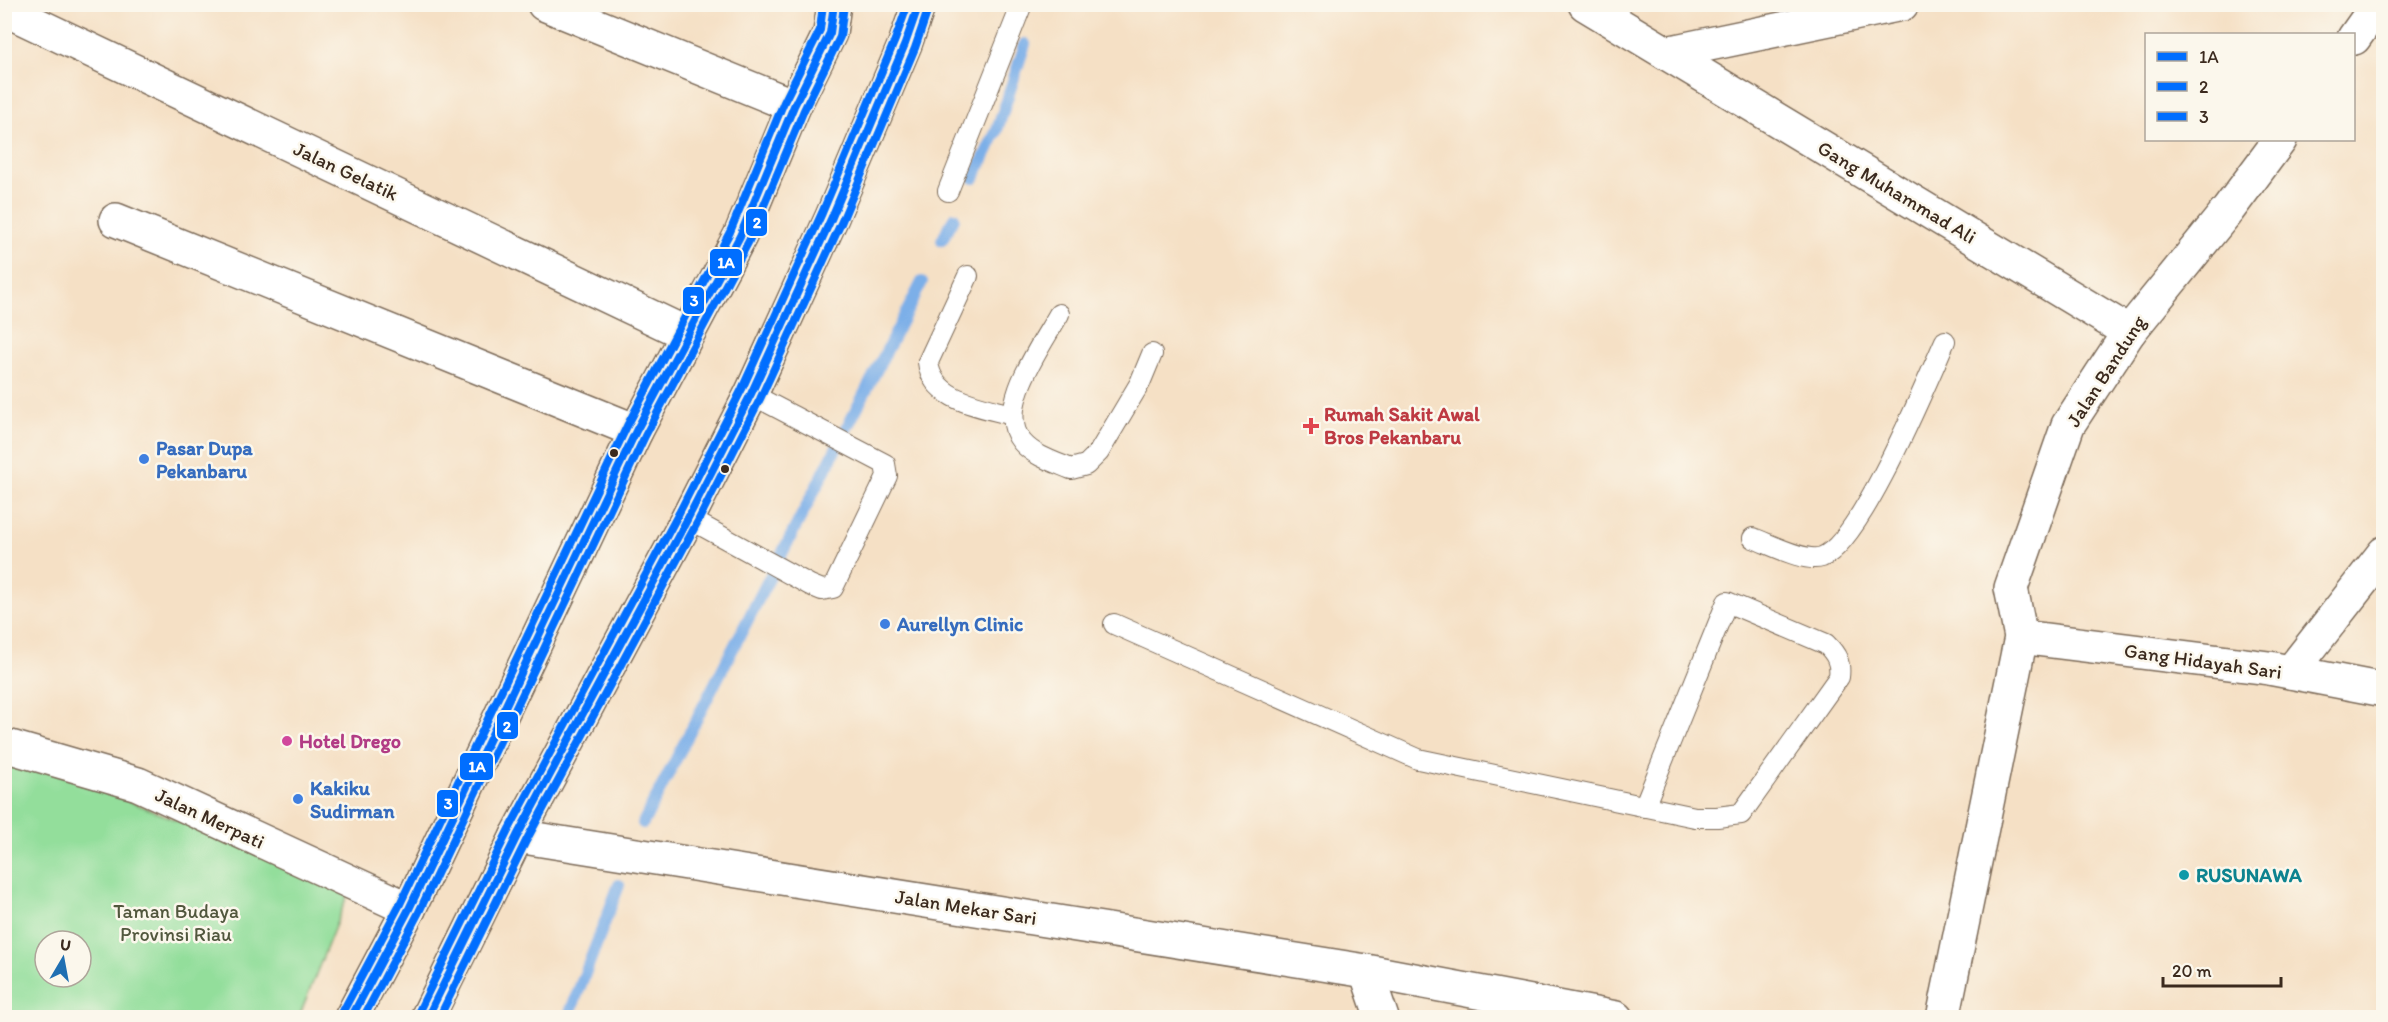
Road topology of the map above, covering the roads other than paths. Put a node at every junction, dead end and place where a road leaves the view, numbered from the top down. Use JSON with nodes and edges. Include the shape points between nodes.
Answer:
{"nodes":[{"id":1,"x":544,"y":4,"type":"edge"},
{"id":2,"x":834,"y":4,"type":"edge"},
{"id":3,"x":919,"y":4,"type":"edge"},
{"id":4,"x":1022,"y":4,"type":"edge"},
{"id":5,"x":1585,"y":4,"type":"edge"},
{"id":6,"x":1902,"y":4,"type":"edge"},
{"id":7,"x":2378,"y":4,"type":"edge"},
{"id":8,"x":4,"y":9,"type":"edge"},
{"id":9,"x":2355,"y":37,"type":"edge"},
{"id":10,"x":1666,"y":53,"type":"junction"},
{"id":11,"x":794,"y":106,"type":"junction"},
{"id":12,"x":2279,"y":141,"type":"edge"},
{"id":13,"x":948,"y":191,"type":"dead end"},
{"id":14,"x":116,"y":220,"type":"dead end"},
{"id":15,"x":968,"y":276,"type":"dead end"},
{"id":16,"x":1059,"y":314,"type":"dead end"},
{"id":17,"x":2128,"y":332,"type":"junction"},
{"id":18,"x":687,"y":334,"type":"junction"},
{"id":19,"x":1946,"y":341,"type":"dead end"},
{"id":20,"x":1152,"y":354,"type":"dead end"},
{"id":21,"x":751,"y":394,"type":"junction"},
{"id":22,"x":1012,"y":416,"type":"junction"},
{"id":23,"x":636,"y":431,"type":"junction"},
{"id":24,"x":688,"y":518,"type":"junction"},
{"id":25,"x":1753,"y":537,"type":"dead end"},
{"id":26,"x":2384,"y":553,"type":"edge"},
{"id":27,"x":1114,"y":624,"type":"dead end"},
{"id":28,"x":2021,"y":638,"type":"junction"},
{"id":29,"x":2291,"y":672,"type":"junction"},
{"id":30,"x":2384,"y":690,"type":"edge"},
{"id":31,"x":4,"y":745,"type":"edge"},
{"id":32,"x":1644,"y":807,"type":"junction"},
{"id":33,"x":517,"y":836,"type":"junction"},
{"id":34,"x":409,"y":909,"type":"junction"},
{"id":35,"x":1366,"y":971,"type":"junction"},
{"id":36,"x":351,"y":1017,"type":"edge"},
{"id":37,"x":427,"y":1017,"type":"edge"},
{"id":38,"x":1382,"y":1017,"type":"edge"},
{"id":39,"x":1616,"y":1017,"type":"edge"},
{"id":40,"x":1943,"y":1017,"type":"edge"}],
"edges":[{"from":1,"to":11,"type":"street"},
{"from":2,"to":11,"type":"street","via":[[830,33]]},
{"from":3,"to":21,"type":"street","via":[[832,217]]},
{"from":4,"to":13,"type":"lane"},
{"from":5,"to":10,"type":"street","name":"Gang Muhammad Ali"},
{"from":6,"to":10,"type":"street"},
{"from":7,"to":9,"type":"street"},
{"from":8,"to":18,"type":"street","name":"Jalan Gelatik"},
{"from":10,"to":17,"type":"street","name":"Gang Muhammad Ali"},
{"from":11,"to":18,"type":"street","via":[[740,236]]},
{"from":12,"to":17,"type":"street","name":"Jalan Bandung"},
{"from":14,"to":23,"type":"street"},
{"from":15,"to":22,"type":"lane","via":[[928,362],[929,374],[959,400]]},
{"from":16,"to":22,"type":"lane","via":[[1022,382]]},
{"from":17,"to":28,"type":"street","name":"Jalan Bandung","via":[[2068,425],[2014,577],[2011,588]]},
{"from":18,"to":23,"type":"street"},
{"from":19,"to":25,"type":"lane","via":[[1877,487],[1833,550],[1821,557],[1806,558]]},
{"from":20,"to":22,"type":"lane","via":[[1140,383],[1099,452],[1086,465],[1071,469],[1032,451],[1014,431]]},
{"from":21,"to":24,"type":"street"},
{"from":21,"to":24,"type":"lane","via":[[885,464],[887,476],[833,588],[822,590]]},
{"from":23,"to":34,"type":"street"},
{"from":24,"to":33,"type":"street"},
{"from":26,"to":29,"type":"street"},
{"from":27,"to":32,"type":"lane","via":[[1418,759]]},
{"from":28,"to":29,"type":"street","name":"Gang Hidayah Sari"},
{"from":28,"to":40,"type":"street"},
{"from":29,"to":30,"type":"street","name":"Gang Hidayah Sari"},
{"from":31,"to":34,"type":"street","name":"Jalan Merpati","via":[[138,784]]},
{"from":32,"to":32,"type":"lane","via":[[1695,817],[1741,814],[1839,677],[1840,662],[1834,652],[1826,644],[1727,602]]},
{"from":33,"to":35,"type":"street","name":"Jalan Mekar Sari"},
{"from":33,"to":37,"type":"street"},
{"from":34,"to":36,"type":"street"},
{"from":35,"to":38,"type":"street"},
{"from":35,"to":39,"type":"street","name":"Jalan Mekar Sari"}]}
